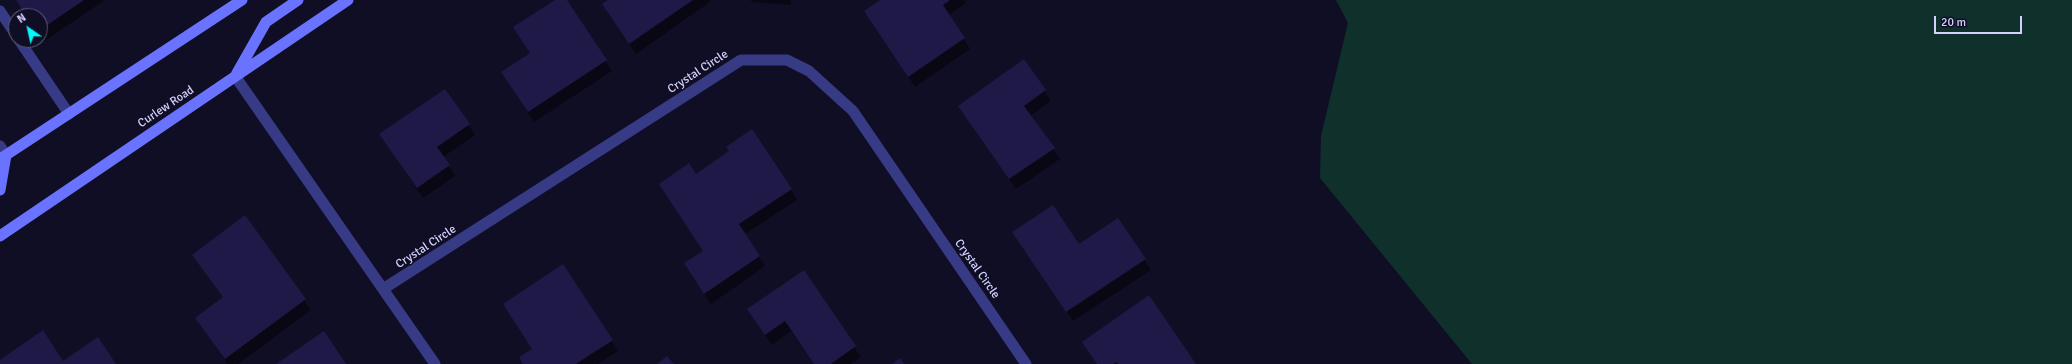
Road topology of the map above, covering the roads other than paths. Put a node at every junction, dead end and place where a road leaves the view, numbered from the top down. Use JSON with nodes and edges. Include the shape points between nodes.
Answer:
{"nodes":[{"id":1,"x":242,"y":0,"type":"edge"},
{"id":2,"x":298,"y":0,"type":"edge"},
{"id":3,"x":348,"y":0,"type":"edge"},
{"id":4,"x":0,"y":11,"type":"edge"},
{"id":5,"x":8,"y":23,"type":"edge"},
{"id":6,"x":25,"y":48,"type":"edge"},
{"id":7,"x":235,"y":76,"type":"junction"},
{"id":8,"x":69,"y":114,"type":"junction"},
{"id":9,"x":2,"y":154,"type":"edge"},
{"id":10,"x":0,"y":190,"type":"edge"},
{"id":11,"x":0,"y":236,"type":"edge"},
{"id":12,"x":384,"y":290,"type":"junction"},
{"id":13,"x":435,"y":364,"type":"edge"},
{"id":14,"x":1026,"y":364,"type":"edge"}],
"edges":[{"from":1,"to":8,"type":"main road"},
{"from":2,"to":7,"type":"main road","via":[[266,22]]},
{"from":3,"to":7,"type":"main road","name":"Curlew Road"},
{"from":4,"to":5,"type":"street"},
{"from":6,"to":8,"type":"street"},
{"from":7,"to":11,"type":"main road","name":"Curlew Road"},
{"from":7,"to":12,"type":"street"},
{"from":8,"to":9,"type":"main road"},
{"from":9,"to":10,"type":"main road"},
{"from":12,"to":13,"type":"street"},
{"from":12,"to":14,"type":"street","name":"Crystal Circle","via":[[741,60],[787,60],[809,71],[852,111]]}]}
